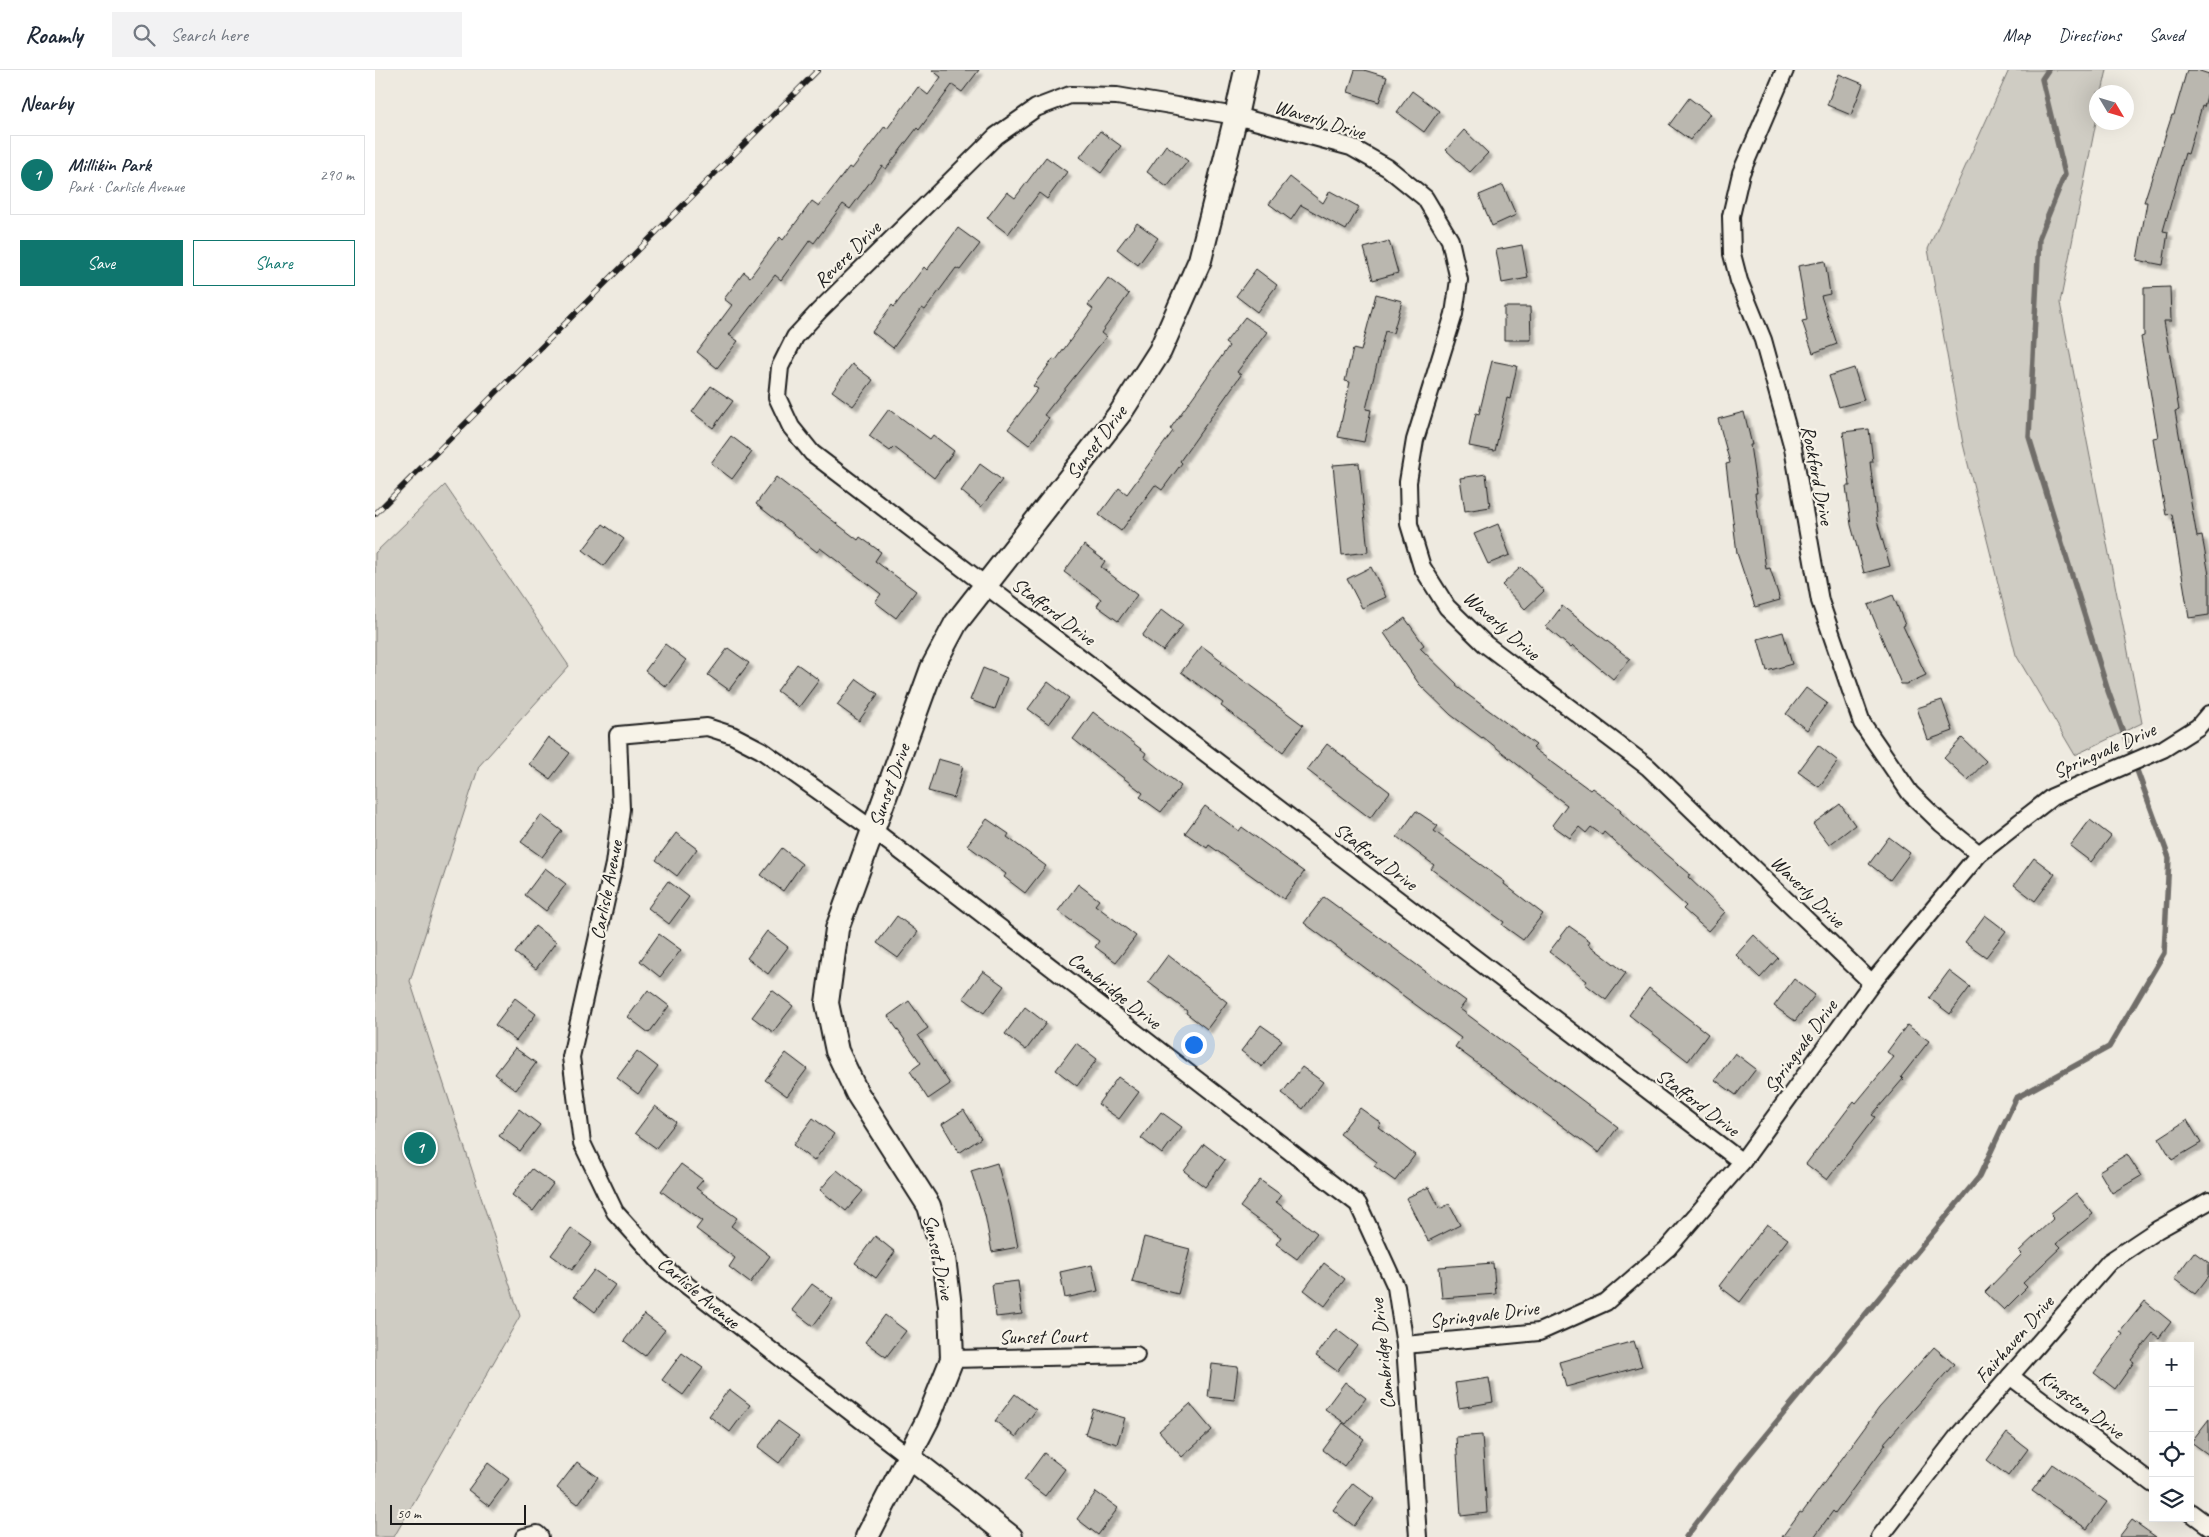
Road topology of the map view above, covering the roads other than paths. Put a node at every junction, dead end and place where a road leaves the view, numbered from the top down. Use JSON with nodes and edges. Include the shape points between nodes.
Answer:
{"nodes":[{"id":1,"x":1246,"y":70,"type":"edge"},
{"id":2,"x":1785,"y":70,"type":"edge"},
{"id":3,"x":1236,"y":116,"type":"junction"},
{"id":4,"x":985,"y":585,"type":"junction"},
{"id":5,"x":2209,"y":714,"type":"edge"},
{"id":6,"x":618,"y":735,"type":"joint"},
{"id":7,"x":872,"y":829,"type":"junction"},
{"id":8,"x":1979,"y":854,"type":"junction"},
{"id":9,"x":1872,"y":984,"type":"junction"},
{"id":10,"x":1742,"y":1162,"type":"junction"},
{"id":11,"x":2209,"y":1201,"type":"edge"},
{"id":12,"x":1405,"y":1345,"type":"junction"},
{"id":13,"x":1136,"y":1355,"type":"dead end"},
{"id":14,"x":952,"y":1359,"type":"junction"},
{"id":15,"x":2010,"y":1376,"type":"junction"},
{"id":16,"x":909,"y":1457,"type":"junction"},
{"id":17,"x":2149,"y":1481,"type":"edge"},
{"id":18,"x":2194,"y":1515,"type":"edge"},
{"id":19,"x":2209,"y":1526,"type":"edge"},
{"id":20,"x":524,"y":1537,"type":"edge"},
{"id":21,"x":540,"y":1537,"type":"edge"},
{"id":22,"x":867,"y":1537,"type":"edge"},
{"id":23,"x":1011,"y":1537,"type":"edge"},
{"id":24,"x":1419,"y":1537,"type":"edge"},
{"id":25,"x":1880,"y":1537,"type":"edge"}],
"edges":[{"from":1,"to":3,"type":"street","name":"Sunset Drive"},
{"from":2,"to":8,"type":"street","name":"Rockford Drive","via":[[1741,173],[1731,216],[1732,254],[1739,281],[1763,340],[1793,448],[1820,601],[1862,723],[1910,793]]},
{"from":3,"to":4,"type":"street","name":"Sunset Drive","via":[[1199,260],[1160,351],[1121,412]]},
{"from":3,"to":4,"type":"street","name":"Revere Drive","via":[[1117,96],[1070,95],[1035,108],[996,136],[795,337],[780,367],[777,396],[791,427],[813,453]]},
{"from":3,"to":9,"type":"street","name":"Waverly Drive","via":[[1351,147],[1388,168],[1425,198],[1450,240],[1459,280],[1455,314],[1415,440],[1408,482],[1409,524],[1422,567],[1447,607],[1485,644],[1648,766]]},
{"from":4,"to":7,"type":"street","name":"Sunset Drive","via":[[956,623],[932,668]]},
{"from":4,"to":10,"type":"street","name":"Stafford Drive"},
{"from":5,"to":8,"type":"street","name":"Springvale Drive","via":[[2198,727],[2163,749],[2052,797]]},
{"from":6,"to":7,"type":"street","name":"Cambridge Drive","via":[[707,727],[733,735],[761,750]]},
{"from":6,"to":16,"type":"street","name":"Carlisle Avenue","via":[[621,809],[614,864],[571,1057],[582,1143],[615,1212],[667,1270]]},
{"from":7,"to":12,"type":"street","name":"Cambridge Drive","via":[[1358,1204],[1396,1286]]},
{"from":7,"to":14,"type":"street","name":"Sunset Drive","via":[[837,930],[827,1003],[837,1051],[857,1094],[929,1206],[944,1258]]},
{"from":8,"to":9,"type":"street","name":"Springvale Drive"},
{"from":9,"to":10,"type":"street","name":"Springvale Drive"},
{"from":10,"to":12,"type":"street","name":"Springvale Drive","via":[[1669,1248],[1606,1302],[1539,1332]]},
{"from":11,"to":15,"type":"street","name":"Fairhaven Drive","via":[[2109,1262]]},
{"from":12,"to":24,"type":"street","name":"Cambridge Drive"},
{"from":13,"to":14,"type":"street","name":"Sunset Court"},
{"from":14,"to":16,"type":"street","name":"Sunset Drive"},
{"from":15,"to":17,"type":"street","name":"Kingston Drive"},
{"from":15,"to":25,"type":"street","name":"Fairhaven Drive","via":[[1958,1436]]},
{"from":16,"to":22,"type":"street","name":"Sunset Drive"},
{"from":16,"to":23,"type":"street","name":"Carlisle Avenue"},
{"from":18,"to":19,"type":"street"},
{"from":20,"to":21,"type":"street","via":[[537,1534]]}]}
